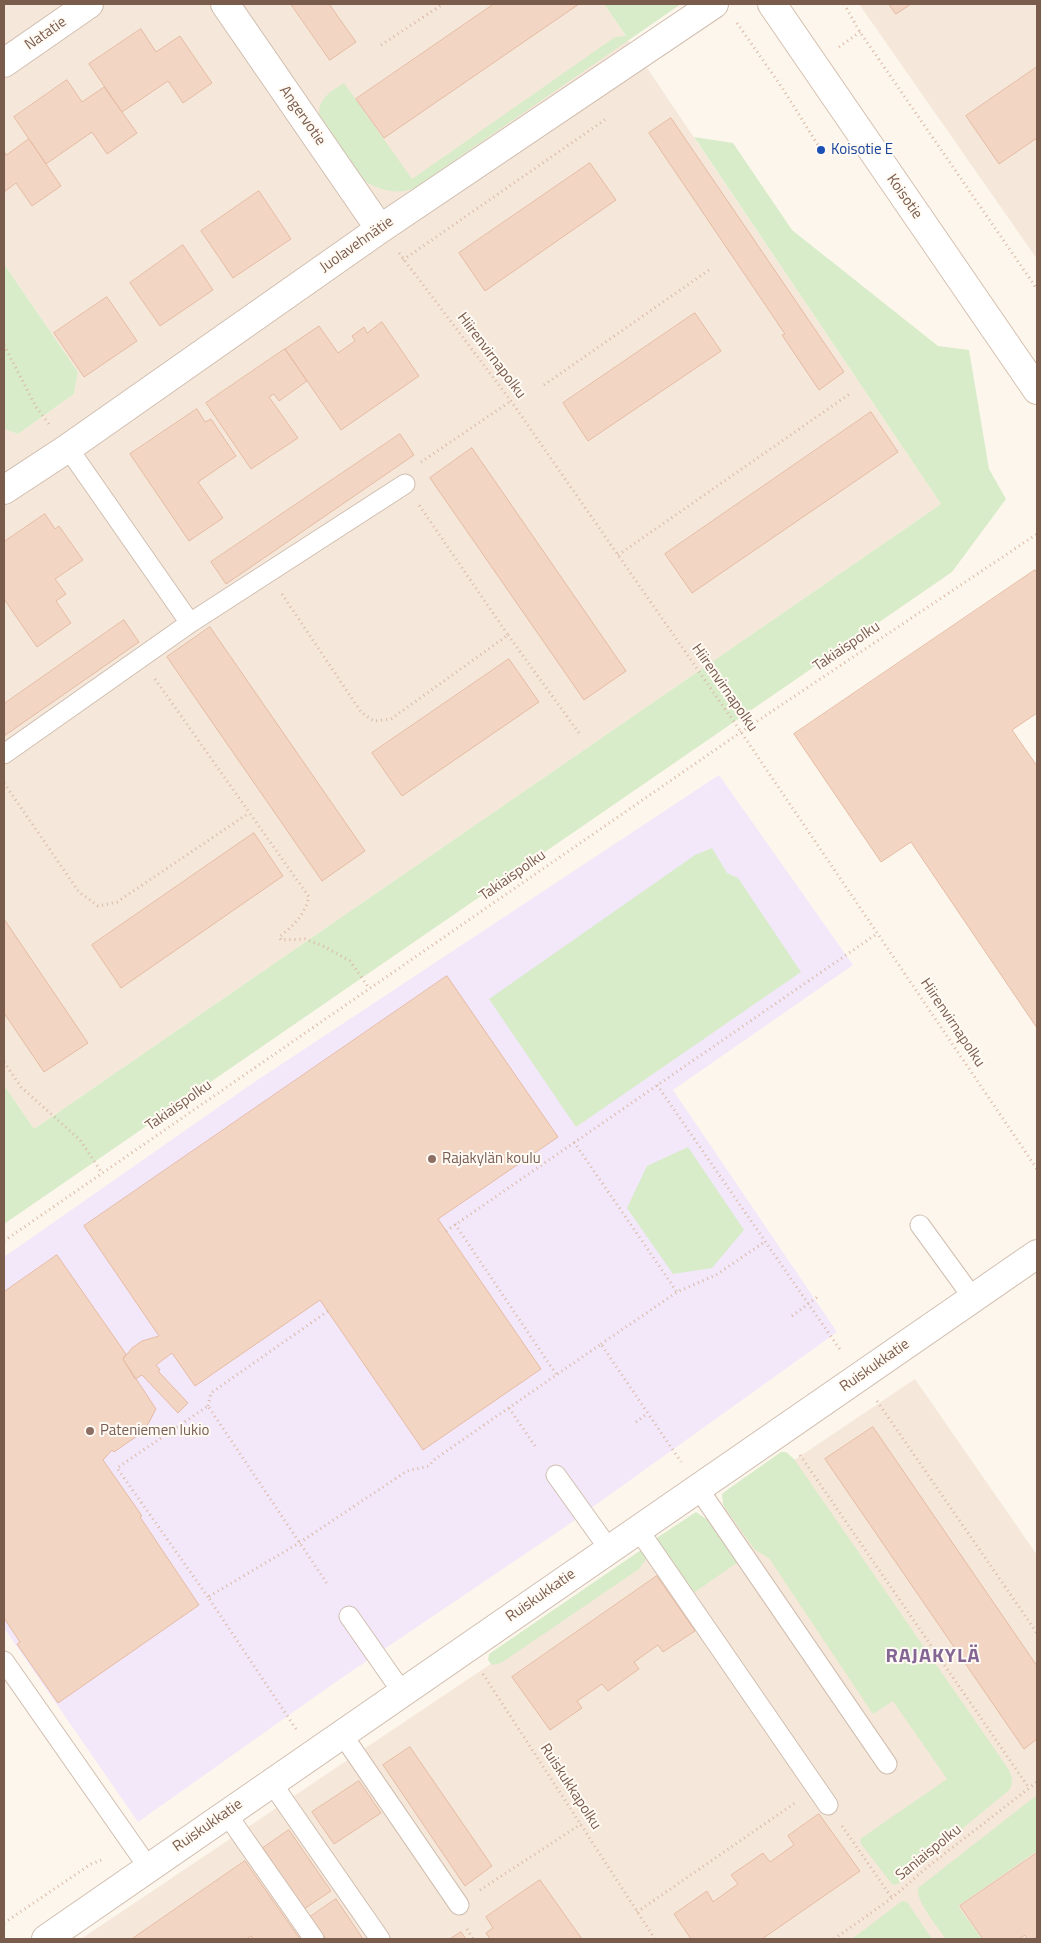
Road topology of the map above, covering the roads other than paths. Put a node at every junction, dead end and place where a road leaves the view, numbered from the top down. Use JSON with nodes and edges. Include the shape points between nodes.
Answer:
{"nodes":[{"id":1,"x":89,"y":4,"type":"edge"},
{"id":2,"x":225,"y":4,"type":"edge"},
{"id":3,"x":772,"y":4,"type":"edge"},
{"id":4,"x":724,"y":11,"type":"edge"},
{"id":5,"x":4,"y":64,"type":"edge"},
{"id":6,"x":380,"y":229,"type":"junction"},
{"id":7,"x":1037,"y":390,"type":"edge"},
{"id":8,"x":68,"y":448,"type":"junction"},
{"id":9,"x":405,"y":484,"type":"road end"},
{"id":10,"x":4,"y":490,"type":"edge"},
{"id":11,"x":190,"y":623,"type":"junction"},
{"id":12,"x":4,"y":754,"type":"edge"},
{"id":13,"x":920,"y":1225,"type":"dead end"},
{"id":14,"x":1037,"y":1254,"type":"edge"},
{"id":15,"x":973,"y":1298,"type":"junction"},
{"id":16,"x":556,"y":1475,"type":"dead end"},
{"id":17,"x":692,"y":1478,"type":"junction"},
{"id":18,"x":638,"y":1529,"type":"junction"},
{"id":19,"x":610,"y":1549,"type":"junction"},
{"id":20,"x":349,"y":1616,"type":"dead end"},
{"id":21,"x":4,"y":1661,"type":"edge"},
{"id":22,"x":402,"y":1692,"type":"junction"},
{"id":23,"x":342,"y":1734,"type":"junction"},
{"id":24,"x":887,"y":1764,"type":"dead end"},
{"id":25,"x":271,"y":1782,"type":"junction"},
{"id":26,"x":828,"y":1805,"type":"road end"},
{"id":27,"x":226,"y":1813,"type":"junction"},
{"id":28,"x":140,"y":1857,"type":"junction"},
{"id":29,"x":459,"y":1905,"type":"road end"},
{"id":30,"x":46,"y":1939,"type":"edge"},
{"id":31,"x":314,"y":1939,"type":"edge"},
{"id":32,"x":380,"y":1939,"type":"edge"}],
"edges":[{"from":1,"to":5,"type":"street","name":"Natatie"},
{"from":2,"to":6,"type":"street","name":"Angervotie"},
{"from":3,"to":7,"type":"street","name":"Koisotie"},
{"from":4,"to":6,"type":"street","name":"Juolavehnätie"},
{"from":6,"to":8,"type":"street","name":"Juolavehnätie"},
{"from":8,"to":10,"type":"street","name":"Juolavehnätie"},
{"from":8,"to":11,"type":"lane"},
{"from":9,"to":11,"type":"lane"},
{"from":11,"to":12,"type":"lane"},
{"from":13,"to":15,"type":"lane"},
{"from":14,"to":15,"type":"street","name":"Ruiskukkatie"},
{"from":15,"to":17,"type":"street","name":"Ruiskukkatie","via":[[853,1368],[783,1430]]},
{"from":16,"to":19,"type":"lane"},
{"from":17,"to":18,"type":"street","name":"Ruiskukkatie"},
{"from":17,"to":24,"type":"lane"},
{"from":18,"to":19,"type":"street","name":"Ruiskukkatie"},
{"from":18,"to":26,"type":"lane"},
{"from":19,"to":22,"type":"street","name":"Ruiskukkatie"},
{"from":20,"to":22,"type":"lane"},
{"from":21,"to":28,"type":"lane"},
{"from":22,"to":23,"type":"street","name":"Ruiskukkatie"},
{"from":23,"to":25,"type":"street","name":"Ruiskukkatie"},
{"from":23,"to":29,"type":"lane"},
{"from":25,"to":27,"type":"street","name":"Ruiskukkatie"},
{"from":25,"to":32,"type":"lane"},
{"from":27,"to":28,"type":"street","name":"Ruiskukkatie"},
{"from":27,"to":31,"type":"lane"},
{"from":28,"to":30,"type":"street","name":"Ruiskukkatie"}]}
